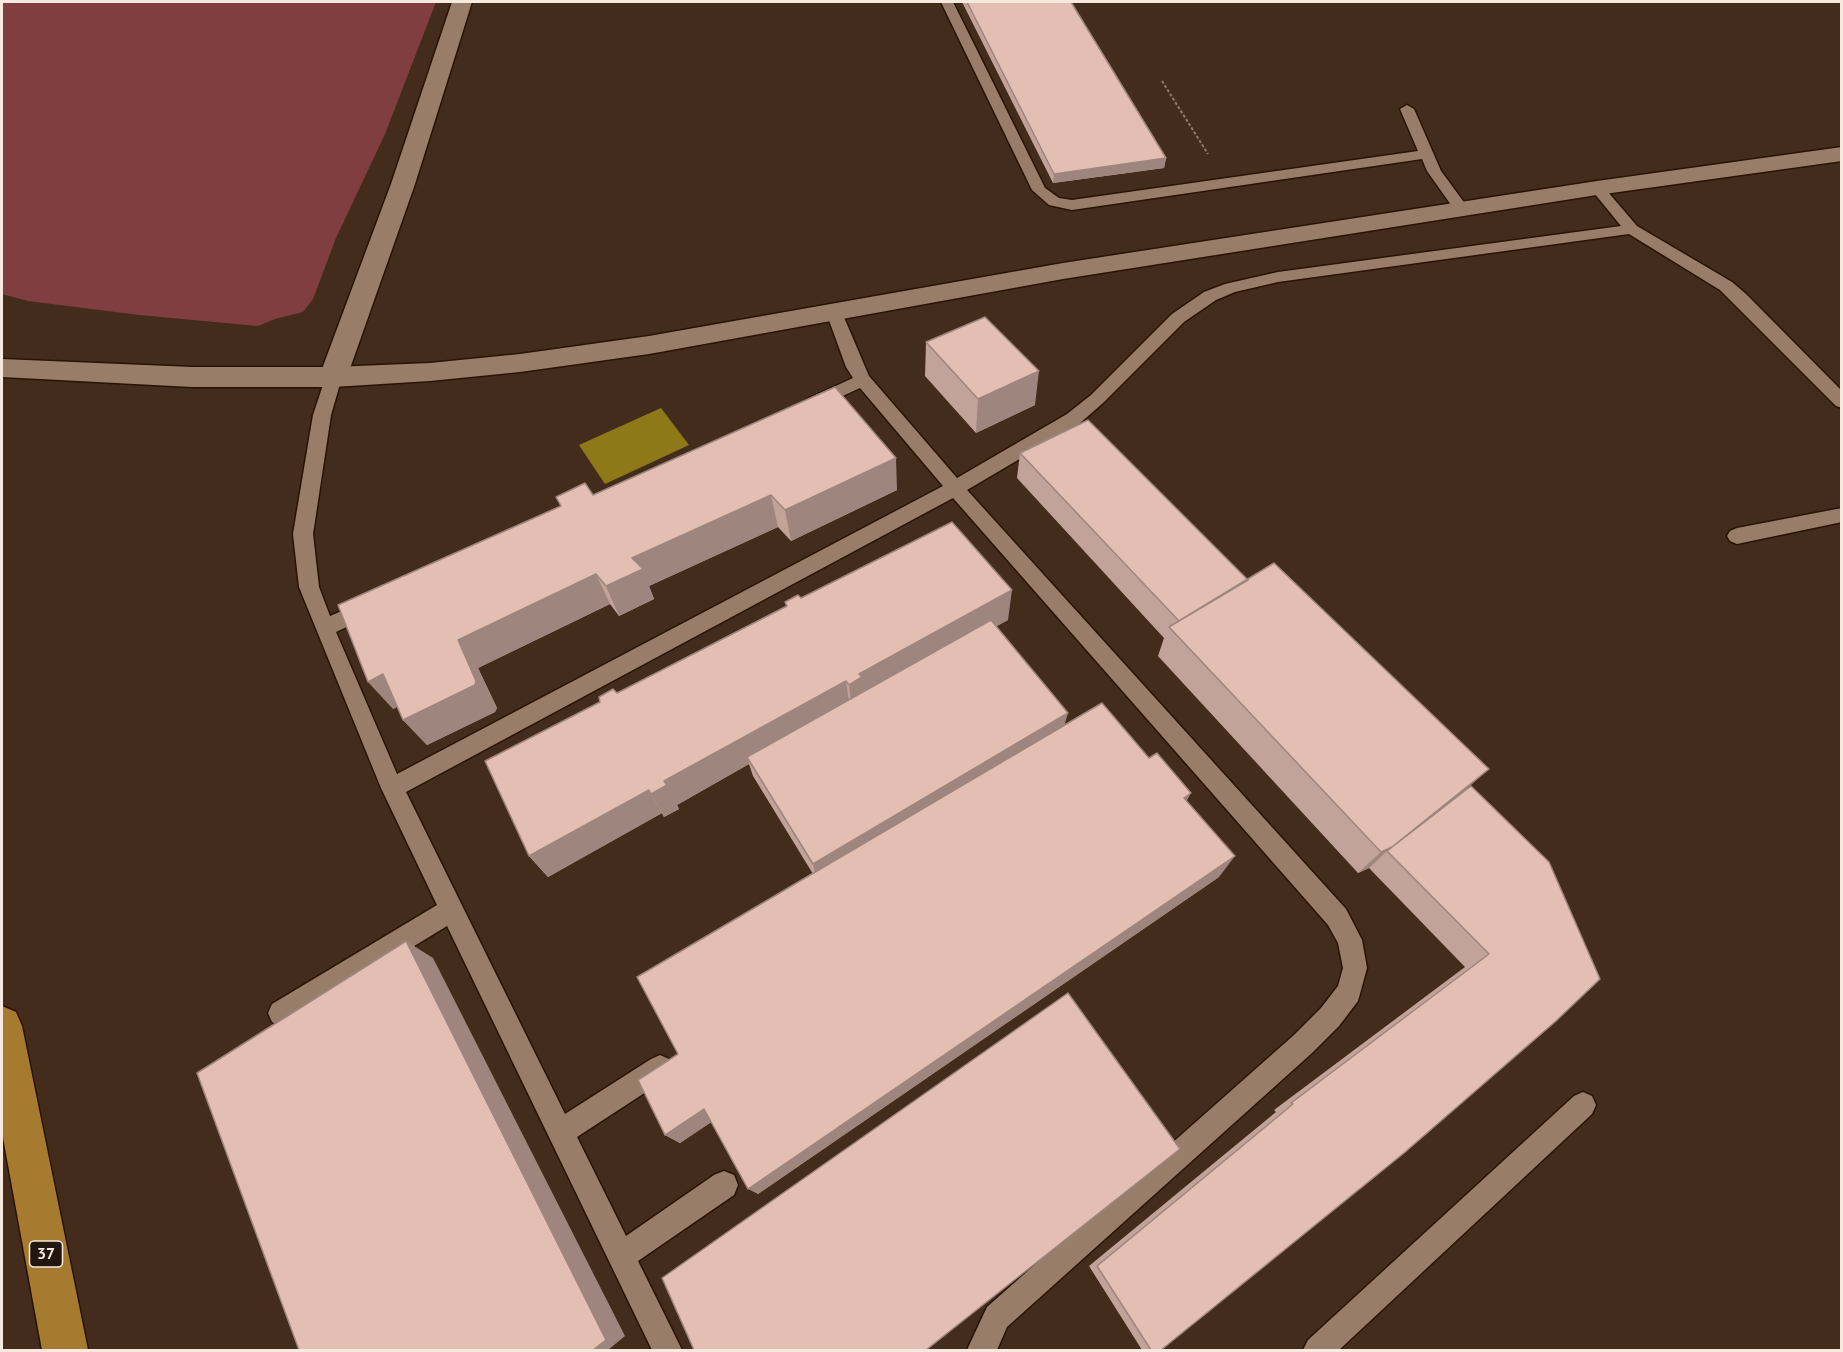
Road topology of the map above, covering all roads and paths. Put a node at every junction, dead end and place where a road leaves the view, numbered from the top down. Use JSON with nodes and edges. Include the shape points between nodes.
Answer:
{"nodes":[{"id":1,"x":462,"y":2,"type":"edge"},
{"id":2,"x":947,"y":2,"type":"edge"},
{"id":3,"x":1162,"y":81,"type":"dead end"},
{"id":4,"x":1407,"y":109,"type":"dead end"},
{"id":5,"x":1426,"y":154,"type":"junction"},
{"id":6,"x":1842,"y":154,"type":"edge"},
{"id":7,"x":1226,"y":181,"type":"junction"},
{"id":8,"x":1597,"y":188,"type":"junction"},
{"id":9,"x":1461,"y":209,"type":"junction"},
{"id":10,"x":1632,"y":229,"type":"junction"},
{"id":11,"x":834,"y":312,"type":"junction"},
{"id":12,"x":2,"y":369,"type":"edge"},
{"id":13,"x":333,"y":377,"type":"junction"},
{"id":14,"x":863,"y":380,"type":"junction"},
{"id":15,"x":1842,"y":402,"type":"edge"},
{"id":16,"x":798,"y":410,"type":"edge"},
{"id":17,"x":955,"y":488,"type":"junction"},
{"id":18,"x":1842,"y":515,"type":"edge"},
{"id":19,"x":1737,"y":536,"type":"dead end"},
{"id":20,"x":389,"y":599,"type":"edge"},
{"id":21,"x":324,"y":628,"type":"junction"},
{"id":22,"x":392,"y":788,"type":"junction"},
{"id":23,"x":452,"y":909,"type":"junction"},
{"id":24,"x":281,"y":1014,"type":"dead end"},
{"id":25,"x":2,"y":1026,"type":"edge"},
{"id":26,"x":660,"y":1068,"type":"edge"},
{"id":27,"x":1583,"y":1105,"type":"dead end"},
{"id":28,"x":561,"y":1132,"type":"junction"},
{"id":29,"x":724,"y":1185,"type":"edge"},
{"id":30,"x":621,"y":1256,"type":"junction"},
{"id":31,"x":65,"y":1350,"type":"edge"},
{"id":32,"x":667,"y":1350,"type":"edge"},
{"id":33,"x":982,"y":1350,"type":"edge"},
{"id":34,"x":1318,"y":1350,"type":"edge"}],
"edges":[{"from":1,"to":13,"type":"street","via":[[403,184]]},
{"from":2,"to":7,"type":"lane","via":[[1040,190],[1054,202],[1072,205]]},
{"from":3,"to":7,"type":"path"},
{"from":4,"to":5,"type":"lane"},
{"from":5,"to":7,"type":"lane"},
{"from":5,"to":9,"type":"lane"},
{"from":6,"to":8,"type":"street"},
{"from":8,"to":9,"type":"street"},
{"from":8,"to":10,"type":"lane"},
{"from":9,"to":11,"type":"street","via":[[1063,271]]},
{"from":10,"to":15,"type":"lane","via":[[1726,286]]},
{"from":10,"to":17,"type":"lane","via":[[1278,277],[1210,296],[1178,318],[1073,419]]},
{"from":11,"to":13,"type":"street","via":[[520,363]]},
{"from":11,"to":14,"type":"lane"},
{"from":12,"to":13,"type":"street","via":[[192,377]]},
{"from":13,"to":21,"type":"lane","via":[[322,415],[303,534],[309,586]]},
{"from":14,"to":16,"type":"lane"},
{"from":14,"to":17,"type":"lane"},
{"from":17,"to":22,"type":"lane"},
{"from":17,"to":33,"type":"lane","via":[[1337,917],[1350,940],[1355,968],[1349,992],[1330,1017],[998,1317]]},
{"from":18,"to":19,"type":"lane"},
{"from":20,"to":21,"type":"lane"},
{"from":21,"to":22,"type":"lane"},
{"from":22,"to":23,"type":"lane"},
{"from":23,"to":24,"type":"lane"},
{"from":23,"to":28,"type":"lane"},
{"from":25,"to":31,"type":"main road","number":"37"},
{"from":26,"to":28,"type":"lane"},
{"from":27,"to":34,"type":"lane"},
{"from":28,"to":30,"type":"lane"},
{"from":29,"to":30,"type":"lane"},
{"from":30,"to":32,"type":"lane"}]}
